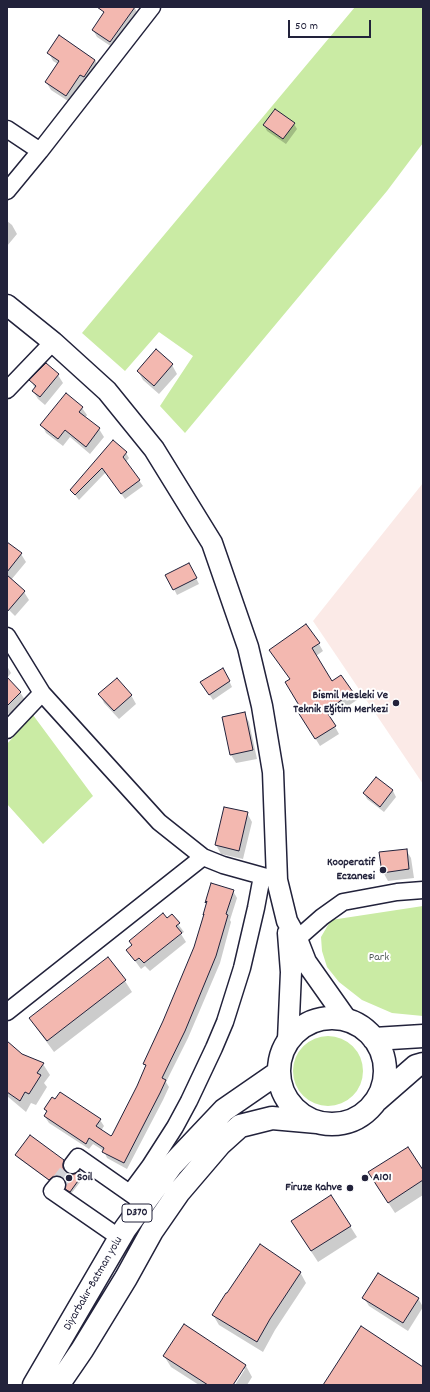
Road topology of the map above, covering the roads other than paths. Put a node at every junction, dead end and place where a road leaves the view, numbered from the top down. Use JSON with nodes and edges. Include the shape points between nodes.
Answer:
{"nodes":[{"id":1,"x":152,"y":7,"type":"edge"},
{"id":2,"x":7,"y":128,"type":"edge"},
{"id":3,"x":40,"y":151,"type":"junction"},
{"id":4,"x":7,"y":190,"type":"edge"},
{"id":5,"x":7,"y":305,"type":"edge"},
{"id":6,"x":53,"y":342,"type":"junction"},
{"id":7,"x":7,"y":390,"type":"edge"},
{"id":8,"x":7,"y":636,"type":"edge"},
{"id":9,"x":42,"y":693,"type":"junction"},
{"id":10,"x":7,"y":730,"type":"edge"},
{"id":11,"x":203,"y":857,"type":"junction"},
{"id":12,"x":269,"y":878,"type":"junction"},
{"id":13,"x":423,"y":890,"type":"edge"},
{"id":14,"x":287,"y":921,"type":"junction"},
{"id":15,"x":297,"y":939,"type":"junction"},
{"id":16,"x":291,"y":972,"type":"junction"},
{"id":17,"x":7,"y":1012,"type":"edge"},
{"id":18,"x":347,"y":1020,"type":"junction"},
{"id":19,"x":423,"y":1036,"type":"edge"},
{"id":20,"x":374,"y":1038,"type":"junction"},
{"id":21,"x":288,"y":1040,"type":"junction"},
{"id":22,"x":423,"y":1064,"type":"edge"},
{"id":23,"x":278,"y":1072,"type":"junction"},
{"id":24,"x":376,"y":1101,"type":"junction"},
{"id":25,"x":317,"y":1122,"type":"junction"},
{"id":26,"x":72,"y":1165,"type":"tunnel mouth"},
{"id":27,"x":56,"y":1185,"type":"dead end"},
{"id":28,"x":137,"y":1198,"type":"junction"},
{"id":29,"x":120,"y":1238,"type":"junction"},
{"id":30,"x":34,"y":1385,"type":"edge"},
{"id":31,"x":58,"y":1385,"type":"edge"}],
"edges":[{"from":1,"to":3,"type":"street"},
{"from":2,"to":3,"type":"street"},
{"from":3,"to":4,"type":"street"},
{"from":5,"to":6,"type":"main road"},
{"from":6,"to":7,"type":"street"},
{"from":6,"to":12,"type":"main road","via":[[106,391],[154,449],[212,543],[248,647],[262,706],[273,772]]},
{"from":8,"to":9,"type":"street"},
{"from":9,"to":10,"type":"street"},
{"from":9,"to":11,"type":"street","via":[[159,822]]},
{"from":11,"to":12,"type":"street"},
{"from":11,"to":17,"type":"street"},
{"from":12,"to":14,"type":"main road"},
{"from":12,"to":28,"type":"street","via":[[255,914],[242,968],[214,1048],[175,1127],[150,1166]]},
{"from":13,"to":15,"type":"street","via":[[343,902]]},
{"from":14,"to":15,"type":"main road"},
{"from":14,"to":16,"type":"main road"},
{"from":15,"to":16,"type":"street"},
{"from":15,"to":18,"type":"main road","via":[[306,962]]},
{"from":16,"to":21,"type":"main road"},
{"from":18,"to":20,"type":"highway","via":[[362,1027]]},
{"from":18,"to":21,"type":"highway","via":[[314,1020],[299,1028]]},
{"from":19,"to":20,"type":"highway"},
{"from":20,"to":24,"type":"highway","via":[[382,1053],[385,1070],[383,1086]]},
{"from":21,"to":23,"type":"highway"},
{"from":22,"to":24,"type":"highway","via":[[416,1066]]},
{"from":23,"to":25,"type":"highway","via":[[282,1089],[290,1103],[302,1115]]},
{"from":23,"to":28,"type":"highway","name":"Diyarbakır-Batman yolu","number":"D370","via":[[224,1110]]},
{"from":24,"to":25,"type":"highway","via":[[364,1113],[350,1121],[334,1124]]},
{"from":25,"to":31,"type":"highway","name":"Diyarbakır-Batman yolu","number":"D370","via":[[272,1118],[240,1126],[220,1144],[179,1192],[152,1232],[122,1285]]},
{"from":26,"to":28,"type":"street","via":[[78,1157]]},
{"from":27,"to":29,"type":"street","via":[[52,1191]]},
{"from":28,"to":29,"type":"highway","name":"Diyarbakır-Batman yolu","number":"D370"},
{"from":29,"to":30,"type":"highway","name":"Diyarbakır-Batman yolu","number":"D370"}]}
